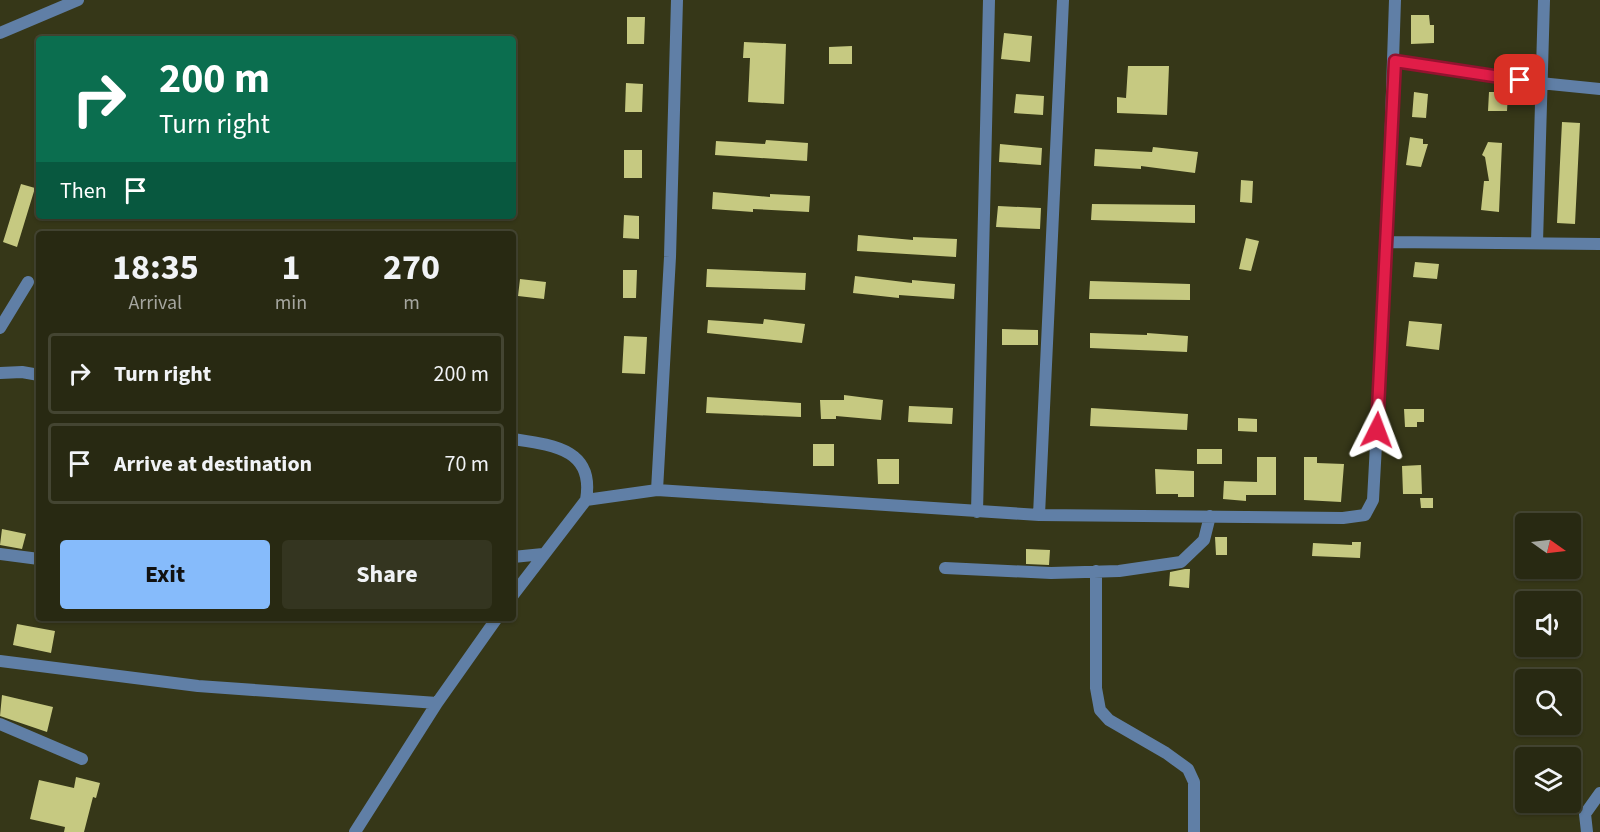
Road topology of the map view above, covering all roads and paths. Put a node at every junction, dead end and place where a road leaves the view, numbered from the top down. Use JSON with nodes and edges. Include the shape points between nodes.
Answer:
{"nodes":[{"id":1,"x":78,"y":0,"type":"edge"},
{"id":2,"x":677,"y":0,"type":"edge"},
{"id":3,"x":989,"y":0,"type":"edge"},
{"id":4,"x":1063,"y":0,"type":"edge"},
{"id":5,"x":1395,"y":0,"type":"edge"},
{"id":6,"x":1544,"y":0,"type":"edge"},
{"id":7,"x":0,"y":33,"type":"edge"},
{"id":8,"x":1395,"y":61,"type":"junction"},
{"id":9,"x":1540,"y":83,"type":"junction"},
{"id":10,"x":1600,"y":89,"type":"edge"},
{"id":11,"x":1388,"y":242,"type":"junction"},
{"id":12,"x":1537,"y":242,"type":"junction"},
{"id":13,"x":1600,"y":244,"type":"edge"},
{"id":14,"x":28,"y":282,"type":"dead end"},
{"id":15,"x":0,"y":328,"type":"edge"},
{"id":16,"x":0,"y":373,"type":"edge"},
{"id":17,"x":36,"y":374,"type":"edge"},
{"id":18,"x":516,"y":440,"type":"edge"},
{"id":19,"x":657,"y":490,"type":"junction"},
{"id":20,"x":586,"y":500,"type":"junction"},
{"id":21,"x":977,"y":512,"type":"junction"},
{"id":22,"x":1039,"y":515,"type":"junction"},
{"id":23,"x":1210,"y":516,"type":"junction"},
{"id":24,"x":0,"y":554,"type":"edge"},
{"id":25,"x":543,"y":554,"type":"junction"},
{"id":26,"x":516,"y":557,"type":"edge"},
{"id":27,"x":36,"y":559,"type":"edge"},
{"id":28,"x":945,"y":568,"type":"dead end"},
{"id":29,"x":1096,"y":571,"type":"junction"},
{"id":30,"x":516,"y":591,"type":"edge"},
{"id":31,"x":495,"y":621,"type":"edge"},
{"id":32,"x":0,"y":661,"type":"edge"},
{"id":33,"x":437,"y":703,"type":"junction"},
{"id":34,"x":0,"y":724,"type":"edge"},
{"id":35,"x":82,"y":759,"type":"dead end"},
{"id":36,"x":1600,"y":793,"type":"edge"},
{"id":37,"x":354,"y":832,"type":"edge"},
{"id":38,"x":1194,"y":832,"type":"edge"},
{"id":39,"x":1587,"y":832,"type":"edge"}],
"edges":[{"from":1,"to":7,"type":"street"},
{"from":2,"to":19,"type":"street","via":[[670,257]]},
{"from":3,"to":21,"type":"street"},
{"from":4,"to":22,"type":"street"},
{"from":5,"to":8,"type":"street"},
{"from":6,"to":9,"type":"street"},
{"from":8,"to":9,"type":"street"},
{"from":8,"to":11,"type":"street"},
{"from":9,"to":10,"type":"street"},
{"from":9,"to":12,"type":"street"},
{"from":11,"to":12,"type":"street"},
{"from":11,"to":23,"type":"street","via":[[1373,500],[1365,515]]},
{"from":12,"to":13,"type":"street"},
{"from":14,"to":15,"type":"street"},
{"from":16,"to":17,"type":"street"},
{"from":18,"to":20,"type":"street","via":[[569,452],[583,464],[588,485]]},
{"from":19,"to":20,"type":"street"},
{"from":19,"to":21,"type":"street"},
{"from":20,"to":25,"type":"street"},
{"from":21,"to":22,"type":"street"},
{"from":22,"to":23,"type":"street"},
{"from":23,"to":29,"type":"street","via":[[1204,540],[1180,562]]},
{"from":24,"to":27,"type":"street"},
{"from":25,"to":26,"type":"street"},
{"from":25,"to":30,"type":"street"},
{"from":28,"to":29,"type":"street"},
{"from":29,"to":38,"type":"street","via":[[1096,688],[1100,710],[1109,720],[1188,769],[1194,782]]},
{"from":31,"to":33,"type":"street"},
{"from":32,"to":33,"type":"street","via":[[198,686]]},
{"from":33,"to":37,"type":"street"},
{"from":34,"to":35,"type":"street"},
{"from":36,"to":39,"type":"street","via":[[1585,814]]}]}
